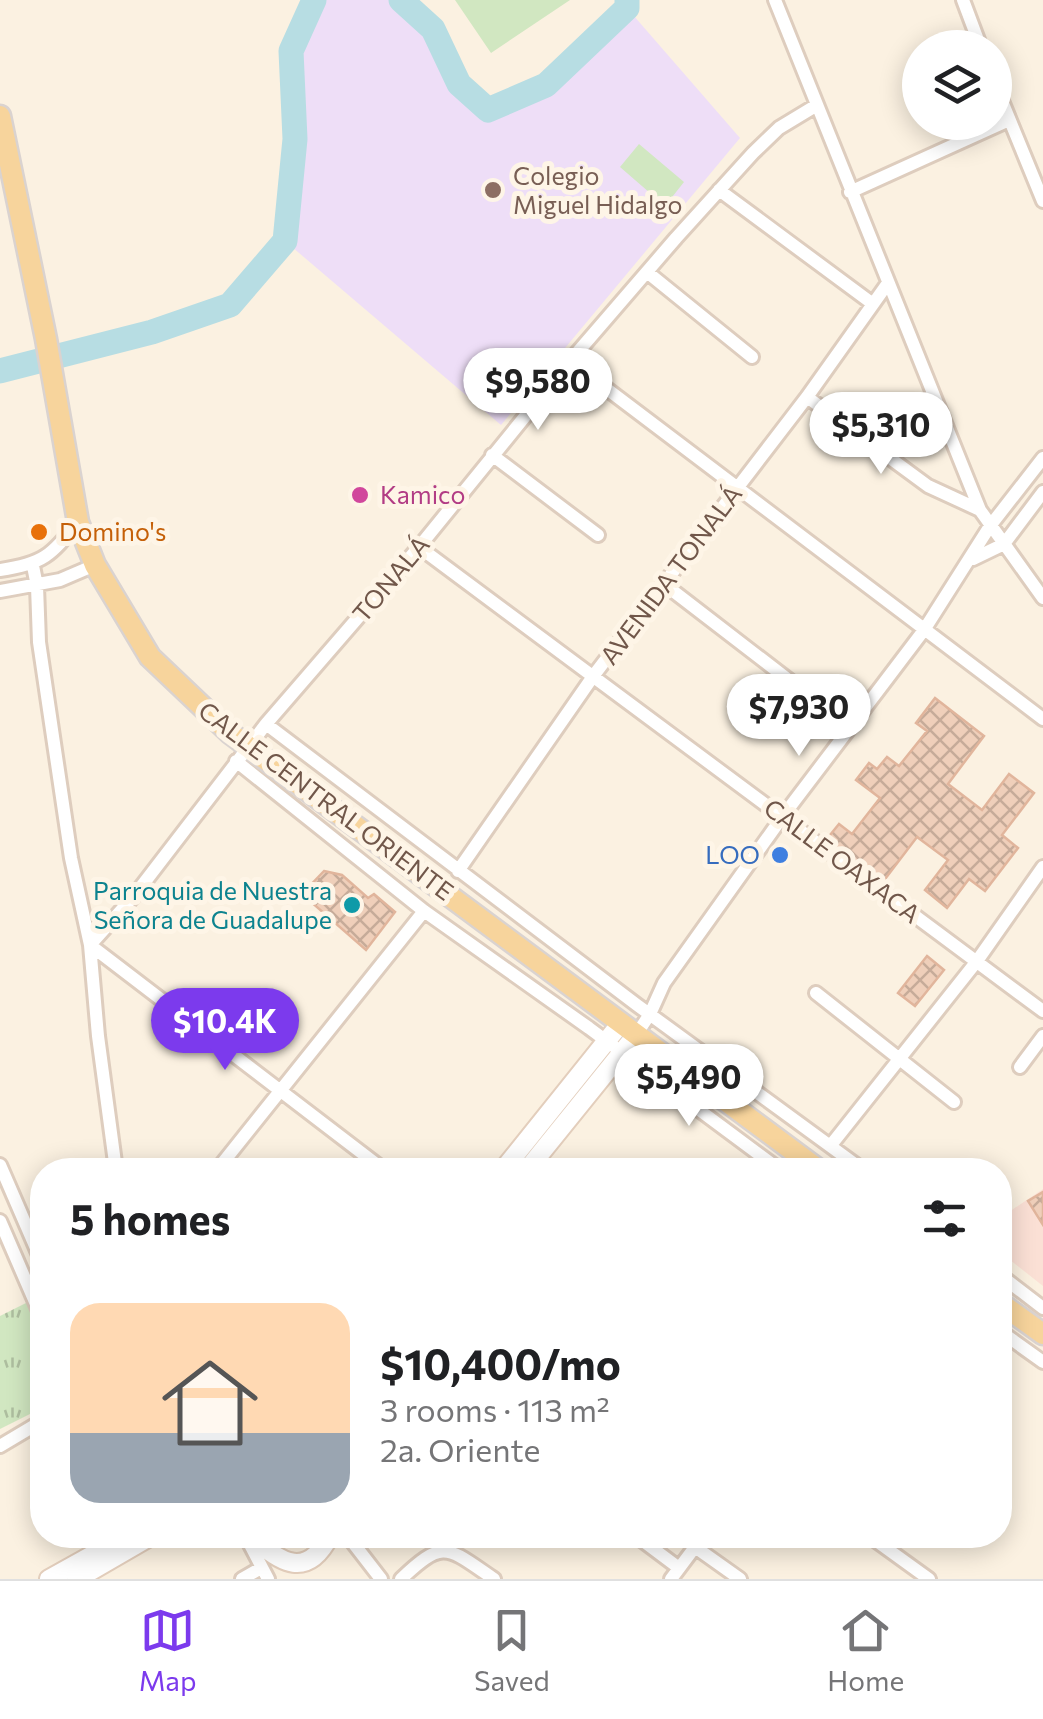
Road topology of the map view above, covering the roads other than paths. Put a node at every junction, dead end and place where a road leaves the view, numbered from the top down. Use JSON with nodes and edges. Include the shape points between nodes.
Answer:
{"nodes":[{"id":1,"x":775,"y":0,"type":"edge"},
{"id":2,"x":964,"y":0,"type":"edge"},
{"id":3,"x":975,"y":30,"type":"edge"},
{"id":4,"x":817,"y":105,"type":"junction"},
{"id":5,"x":0,"y":116,"type":"edge"},
{"id":6,"x":1012,"y":127,"type":"edge"},
{"id":7,"x":965,"y":140,"type":"edge"},
{"id":8,"x":720,"y":190,"type":"junction"},
{"id":9,"x":850,"y":192,"type":"junction"},
{"id":10,"x":1043,"y":201,"type":"edge"},
{"id":11,"x":647,"y":272,"type":"junction"},
{"id":12,"x":888,"y":283,"type":"junction"},
{"id":13,"x":873,"y":304,"type":"junction"},
{"id":14,"x":752,"y":357,"type":"dead end"},
{"id":15,"x":570,"y":361,"type":"junction"},
{"id":16,"x":808,"y":397,"type":"junction"},
{"id":17,"x":492,"y":455,"type":"junction"},
{"id":18,"x":1043,"y":458,"type":"edge"},
{"id":19,"x":736,"y":489,"type":"junction"},
{"id":20,"x":1043,"y":492,"type":"edge"},
{"id":21,"x":980,"y":510,"type":"junction"},
{"id":22,"x":78,"y":522,"type":"junction"},
{"id":23,"x":990,"y":526,"type":"junction"},
{"id":24,"x":598,"y":535,"type":"dead end"},
{"id":25,"x":1004,"y":544,"type":"junction"},
{"id":26,"x":420,"y":547,"type":"junction"},
{"id":27,"x":970,"y":560,"type":"junction"},
{"id":28,"x":96,"y":565,"type":"junction"},
{"id":29,"x":33,"y":566,"type":"junction"},
{"id":30,"x":0,"y":570,"type":"edge"},
{"id":31,"x":664,"y":584,"type":"junction"},
{"id":32,"x":37,"y":586,"type":"junction"},
{"id":33,"x":0,"y":591,"type":"edge"},
{"id":34,"x":1043,"y":598,"type":"edge"},
{"id":35,"x":924,"y":630,"type":"junction"},
{"id":36,"x":594,"y":675,"type":"junction"},
{"id":37,"x":790,"y":680,"type":"dead end"},
{"id":38,"x":1043,"y":719,"type":"edge"},
{"id":39,"x":266,"y":724,"type":"junction"},
{"id":40,"x":242,"y":753,"type":"junction"},
{"id":41,"x":783,"y":816,"type":"junction"},
{"id":42,"x":1043,"y":867,"type":"edge"},
{"id":43,"x":458,"y":871,"type":"junction"},
{"id":44,"x":424,"y":912,"type":"junction"},
{"id":45,"x":90,"y":944,"type":"junction"},
{"id":46,"x":976,"y":960,"type":"junction"},
{"id":47,"x":664,"y":982,"type":"junction"},
{"id":48,"x":816,"y":993,"type":"dead end"},
{"id":49,"x":637,"y":1005,"type":"junction"},
{"id":50,"x":1043,"y":1011,"type":"edge"},
{"id":51,"x":650,"y":1014,"type":"junction"},
{"id":52,"x":628,"y":1029,"type":"junction"},
{"id":53,"x":1043,"y":1036,"type":"edge"},
{"id":54,"x":606,"y":1041,"type":"junction"},
{"id":55,"x":624,"y":1054,"type":"junction"},
{"id":56,"x":901,"y":1059,"type":"junction"},
{"id":57,"x":1020,"y":1067,"type":"dead end"},
{"id":58,"x":280,"y":1088,"type":"junction"},
{"id":59,"x":954,"y":1102,"type":"dead end"},
{"id":60,"x":831,"y":1146,"type":"junction"},
{"id":61,"x":114,"y":1158,"type":"edge"},
{"id":62,"x":226,"y":1158,"type":"edge"},
{"id":63,"x":369,"y":1158,"type":"edge"},
{"id":64,"x":513,"y":1158,"type":"edge"},
{"id":65,"x":538,"y":1158,"type":"edge"},
{"id":66,"x":764,"y":1158,"type":"edge"},
{"id":67,"x":803,"y":1158,"type":"edge"},
{"id":68,"x":848,"y":1158,"type":"edge"},
{"id":69,"x":0,"y":1166,"type":"edge"},
{"id":70,"x":0,"y":1221,"type":"edge"},
{"id":71,"x":30,"y":1235,"type":"edge"},
{"id":72,"x":1012,"y":1284,"type":"edge"},
{"id":73,"x":30,"y":1285,"type":"edge"},
{"id":74,"x":1043,"y":1308,"type":"edge"},
{"id":75,"x":1012,"y":1312,"type":"edge"},
{"id":76,"x":1043,"y":1334,"type":"edge"},
{"id":77,"x":1012,"y":1340,"type":"edge"},
{"id":78,"x":1043,"y":1362,"type":"edge"},
{"id":79,"x":30,"y":1429,"type":"edge"},
{"id":80,"x":0,"y":1446,"type":"edge"},
{"id":81,"x":115,"y":1548,"type":"edge"},
{"id":82,"x":123,"y":1548,"type":"edge"},
{"id":83,"x":254,"y":1548,"type":"edge"},
{"id":84,"x":265,"y":1548,"type":"edge"},
{"id":85,"x":324,"y":1548,"type":"edge"},
{"id":86,"x":358,"y":1548,"type":"edge"},
{"id":87,"x":648,"y":1548,"type":"edge"},
{"id":88,"x":694,"y":1548,"type":"edge"},
{"id":89,"x":707,"y":1548,"type":"edge"},
{"id":90,"x":886,"y":1548,"type":"edge"},
{"id":91,"x":265,"y":1573,"type":"edge"},
{"id":92,"x":675,"y":1574,"type":"edge"},
{"id":93,"x":49,"y":1579,"type":"edge"},
{"id":94,"x":77,"y":1579,"type":"edge"},
{"id":95,"x":242,"y":1579,"type":"edge"},
{"id":96,"x":381,"y":1579,"type":"edge"},
{"id":97,"x":401,"y":1579,"type":"edge"},
{"id":98,"x":494,"y":1579,"type":"edge"},
{"id":99,"x":740,"y":1579,"type":"edge"},
{"id":100,"x":929,"y":1579,"type":"edge"}],
"edges":[{"from":1,"to":4,"type":"street"},
{"from":2,"to":3,"type":"street"},
{"from":4,"to":8,"type":"street","name":"TONALÁ","via":[[780,128]]},
{"from":4,"to":9,"type":"street"},
{"from":5,"to":22,"type":"main road","name":"CALLE CENTRAL ORIENTE"},
{"from":6,"to":10,"type":"street"},
{"from":7,"to":9,"type":"street"},
{"from":8,"to":11,"type":"street","name":"TONALÁ"},
{"from":8,"to":13,"type":"street"},
{"from":9,"to":12,"type":"street"},
{"from":11,"to":14,"type":"street"},
{"from":11,"to":15,"type":"street","name":"TONALÁ"},
{"from":12,"to":13,"type":"street","name":"AVENIDA TONALÁ"},
{"from":12,"to":21,"type":"street"},
{"from":13,"to":16,"type":"street","name":"AVENIDA TONALÁ"},
{"from":15,"to":17,"type":"street","name":"TONALÁ"},
{"from":15,"to":19,"type":"street"},
{"from":16,"to":19,"type":"street","name":"AVENIDA TONALÁ"},
{"from":16,"to":21,"type":"street","via":[[928,486]]},
{"from":17,"to":24,"type":"street"},
{"from":17,"to":26,"type":"street","name":"TONALÁ"},
{"from":18,"to":23,"type":"street"},
{"from":19,"to":31,"type":"street","name":"AVENIDA TONALÁ"},
{"from":19,"to":35,"type":"street"},
{"from":20,"to":25,"type":"street"},
{"from":21,"to":23,"type":"street"},
{"from":22,"to":28,"type":"main road","name":"CALLE CENTRAL ORIENTE"},
{"from":22,"to":29,"type":"street"},
{"from":23,"to":25,"type":"street"},
{"from":23,"to":27,"type":"street"},
{"from":25,"to":27,"type":"street"},
{"from":25,"to":34,"type":"street"},
{"from":26,"to":36,"type":"street","name":"CALLE OAXACA"},
{"from":26,"to":39,"type":"street","name":"TONALÁ"},
{"from":27,"to":35,"type":"street"},
{"from":28,"to":32,"type":"street"},
{"from":28,"to":40,"type":"main road","name":"CALLE CENTRAL ORIENTE","via":[[150,657]]},
{"from":29,"to":30,"type":"street"},
{"from":29,"to":32,"type":"street"},
{"from":31,"to":36,"type":"street","name":"AVENIDA TONALÁ"},
{"from":31,"to":37,"type":"street"},
{"from":32,"to":33,"type":"street"},
{"from":32,"to":45,"type":"street","via":[[39,642]]},
{"from":35,"to":38,"type":"street"},
{"from":35,"to":41,"type":"street"},
{"from":36,"to":41,"type":"street","name":"CALLE OAXACA"},
{"from":36,"to":43,"type":"street","name":"AVENIDA TONALÁ"},
{"from":39,"to":40,"type":"street","name":"TONALÁ"},
{"from":39,"to":43,"type":"street"},
{"from":40,"to":44,"type":"street"},
{"from":40,"to":45,"type":"street","name":"TONALÁ"},
{"from":40,"to":52,"type":"main road","name":"CALLE CENTRAL ORIENTE"},
{"from":41,"to":46,"type":"street","name":"CALLE OAXACA"},
{"from":41,"to":47,"type":"street"},
{"from":42,"to":46,"type":"street"},
{"from":43,"to":49,"type":"street"},
{"from":44,"to":54,"type":"street"},
{"from":44,"to":58,"type":"street"},
{"from":45,"to":58,"type":"street"},
{"from":45,"to":61,"type":"street"},
{"from":46,"to":50,"type":"street","name":"CALLE OAXACA"},
{"from":46,"to":56,"type":"street"},
{"from":47,"to":49,"type":"street"},
{"from":47,"to":51,"type":"street"},
{"from":48,"to":56,"type":"street"},
{"from":49,"to":51,"type":"street"},
{"from":49,"to":52,"type":"street"},
{"from":51,"to":52,"type":"street"},
{"from":51,"to":60,"type":"street"},
{"from":52,"to":54,"type":"main road"},
{"from":52,"to":55,"type":"main road"},
{"from":52,"to":67,"type":"main road","name":"CALLE CENTRAL ORIENTE"},
{"from":53,"to":57,"type":"street"},
{"from":54,"to":55,"type":"street"},
{"from":54,"to":64,"type":"main road"},
{"from":55,"to":65,"type":"main road"},
{"from":55,"to":66,"type":"street"},
{"from":56,"to":59,"type":"street"},
{"from":56,"to":60,"type":"street"},
{"from":58,"to":62,"type":"street"},
{"from":58,"to":63,"type":"street"},
{"from":60,"to":68,"type":"street"},
{"from":69,"to":71,"type":"street"},
{"from":70,"to":73,"type":"street"},
{"from":72,"to":74,"type":"street"},
{"from":75,"to":76,"type":"main road"},
{"from":77,"to":78,"type":"street"},
{"from":79,"to":80,"type":"street"},
{"from":81,"to":93,"type":"main road"},
{"from":82,"to":94,"type":"main road"},
{"from":83,"to":91,"type":"street"},
{"from":84,"to":85,"type":"main road","via":[[299,1568],[312,1564]]},
{"from":86,"to":96,"type":"street"},
{"from":87,"to":92,"type":"street"},
{"from":88,"to":92,"type":"street"},
{"from":89,"to":99,"type":"street"},
{"from":90,"to":100,"type":"street"},
{"from":91,"to":95,"type":"street"},
{"from":97,"to":98,"type":"street","via":[[442,1550]]}]}
